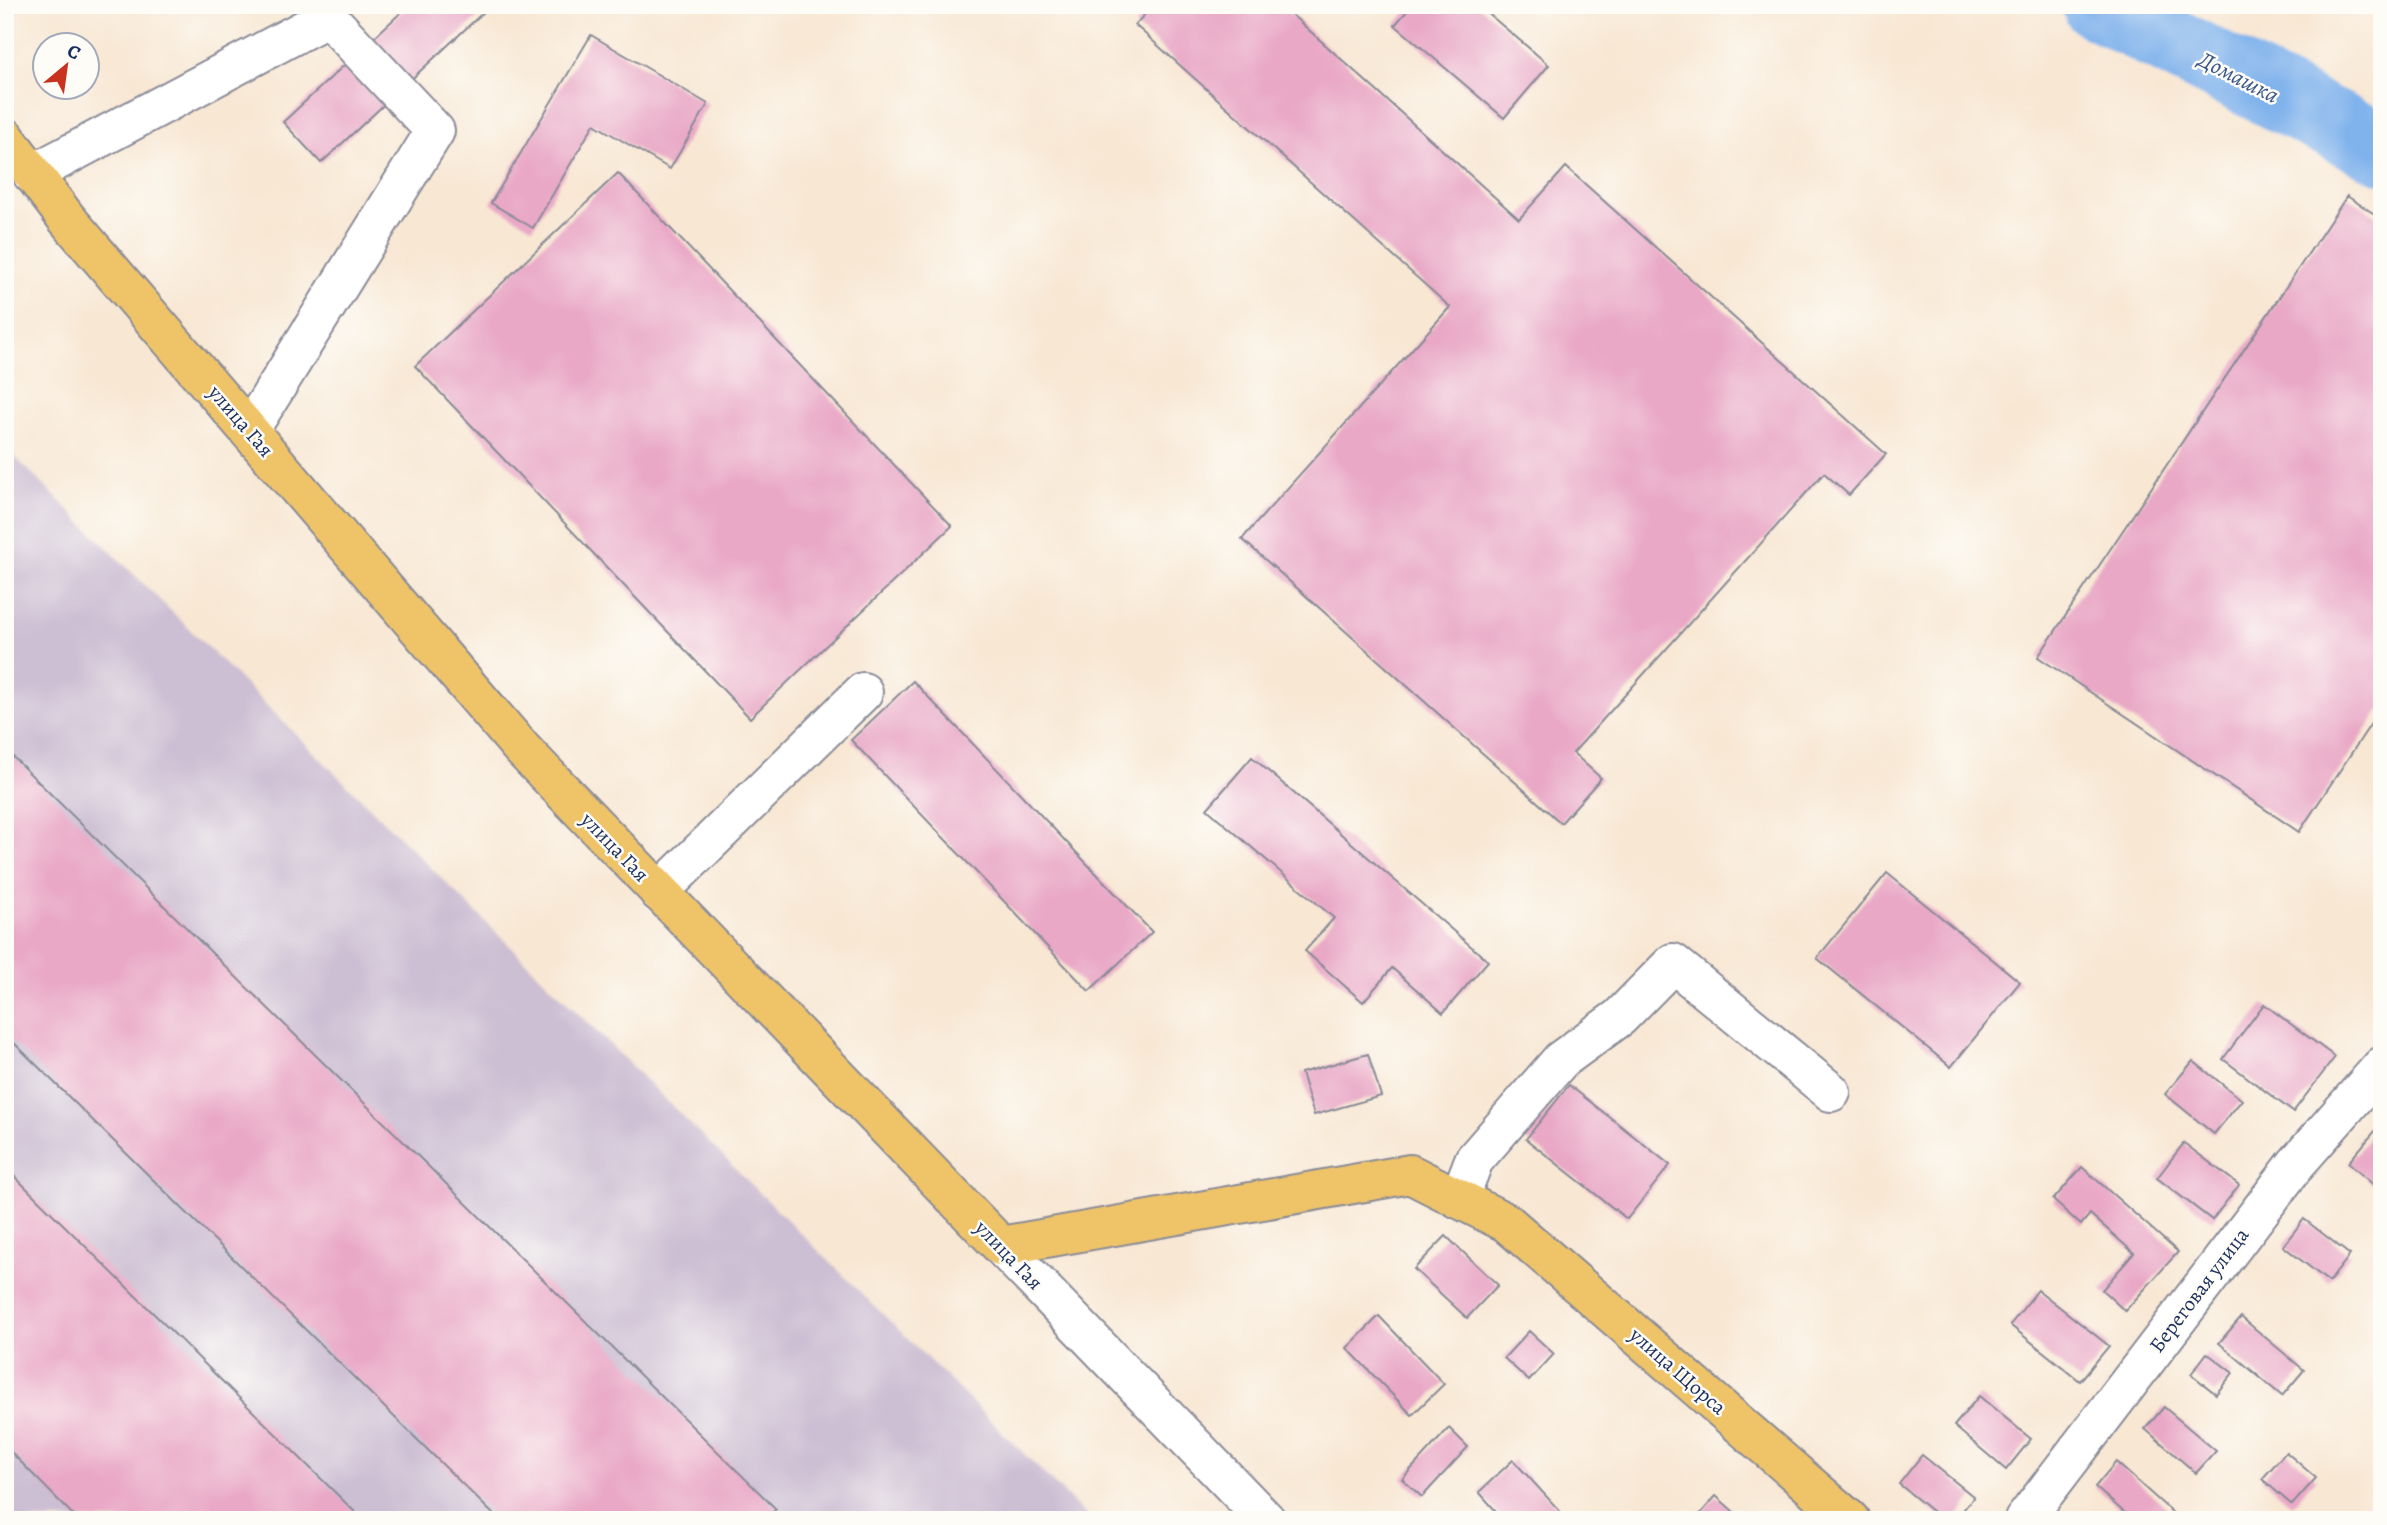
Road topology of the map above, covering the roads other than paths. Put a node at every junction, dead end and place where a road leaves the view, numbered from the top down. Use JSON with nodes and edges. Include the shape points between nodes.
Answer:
{"nodes":[{"id":1,"x":13,"y":152,"type":"edge"},
{"id":2,"x":248,"y":431,"type":"junction"},
{"id":3,"x":863,"y":692,"type":"dead end"},
{"id":4,"x":659,"y":892,"type":"junction"},
{"id":5,"x":2382,"y":1066,"type":"edge"},
{"id":6,"x":1831,"y":1091,"type":"dead end"},
{"id":7,"x":1459,"y":1199,"type":"junction"},
{"id":8,"x":1001,"y":1247,"type":"junction"},
{"id":9,"x":1266,"y":1520,"type":"edge"},
{"id":10,"x":1850,"y":1520,"type":"edge"},
{"id":11,"x":2024,"y":1520,"type":"edge"}],
"edges":[{"from":1,"to":2,"type":"main road","name":"улица Гая"},
{"from":1,"to":2,"type":"street","via":[[328,18],[435,131]]},
{"from":2,"to":4,"type":"main road","name":"улица Гая","via":[[522,749]]},
{"from":3,"to":4,"type":"street"},
{"from":4,"to":8,"type":"main road","name":"улица Гая"},
{"from":5,"to":11,"type":"street","name":"Береговая улица","via":[[2296,1164]]},
{"from":6,"to":7,"type":"street","via":[[1673,963],[1620,1017],[1561,1060],[1474,1160]]},
{"from":7,"to":8,"type":"main road","name":"улица Щорса","via":[[1410,1174]]},
{"from":7,"to":10,"type":"main road","name":"улица Щорса","via":[[1507,1223]]},
{"from":8,"to":9,"type":"street","name":"улица Гая"}]}
